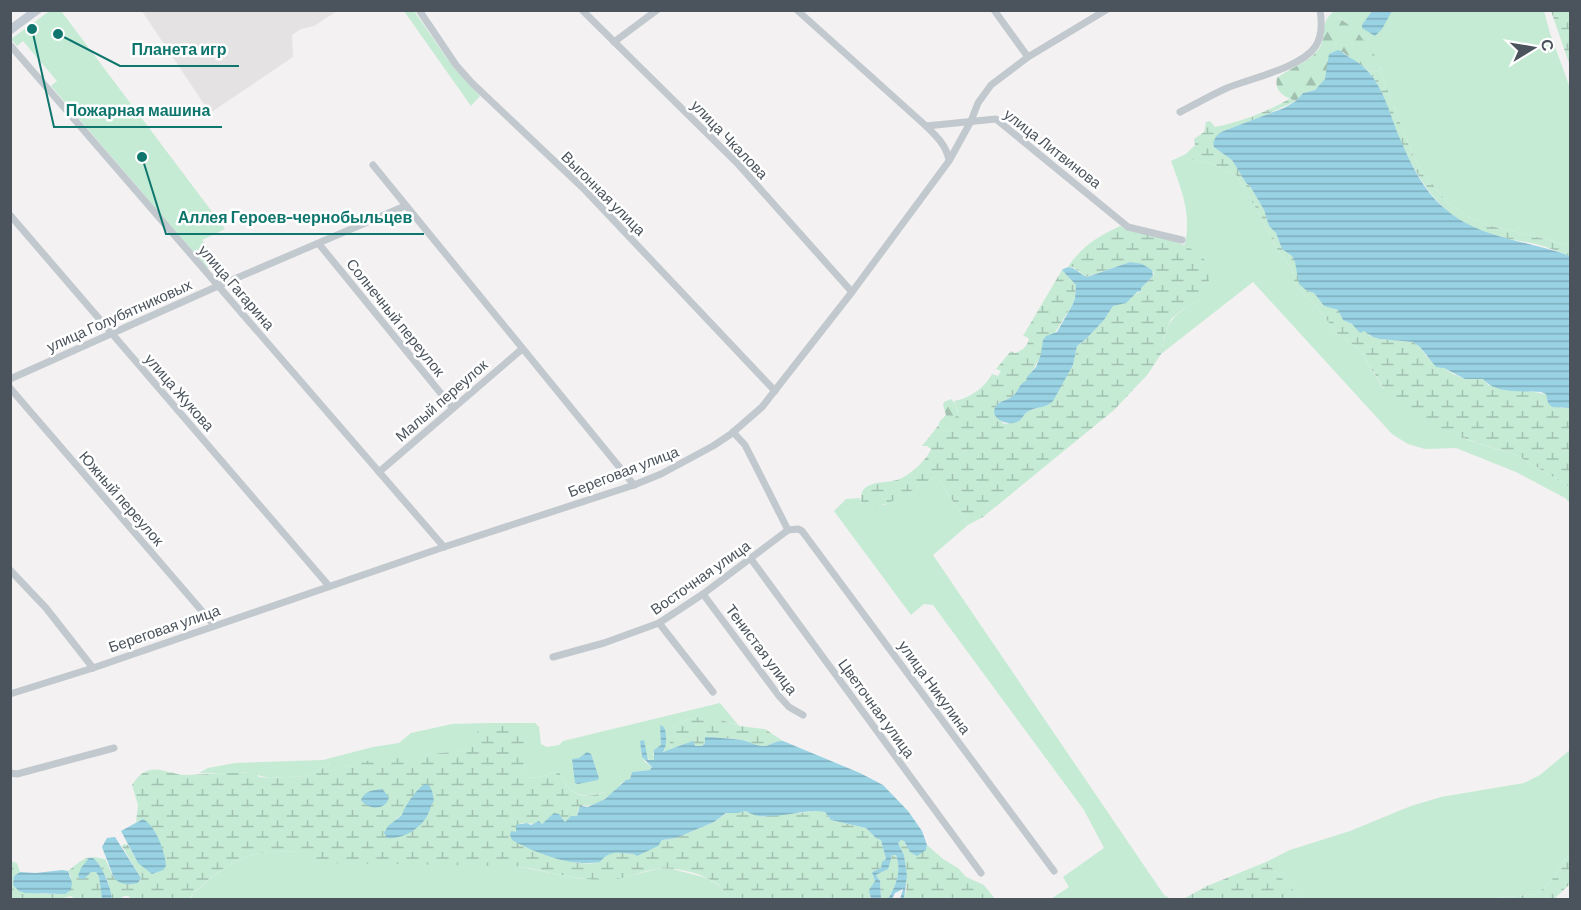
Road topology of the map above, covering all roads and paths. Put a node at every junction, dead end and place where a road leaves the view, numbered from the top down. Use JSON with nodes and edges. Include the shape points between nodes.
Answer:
{"nodes":[{"id":1,"x":37,"y":10,"type":"edge"},
{"id":2,"x":419,"y":10,"type":"edge"},
{"id":3,"x":582,"y":10,"type":"edge"},
{"id":4,"x":657,"y":10,"type":"edge"},
{"id":5,"x":796,"y":10,"type":"edge"},
{"id":6,"x":994,"y":10,"type":"edge"},
{"id":7,"x":1106,"y":10,"type":"edge"},
{"id":8,"x":1320,"y":10,"type":"edge"},
{"id":9,"x":10,"y":30,"type":"edge"},
{"id":10,"x":614,"y":42,"type":"junction"},
{"id":11,"x":10,"y":45,"type":"edge"},
{"id":12,"x":1028,"y":57,"type":"junction"},
{"id":13,"x":1180,"y":112,"type":"dead end"},
{"id":14,"x":971,"y":121,"type":"junction"},
{"id":15,"x":926,"y":126,"type":"junction"},
{"id":16,"x":949,"y":161,"type":"junction"},
{"id":17,"x":373,"y":165,"type":"dead end"},
{"id":18,"x":405,"y":206,"type":"junction"},
{"id":19,"x":10,"y":215,"type":"edge"},
{"id":20,"x":1182,"y":240,"type":"dead end"},
{"id":21,"x":319,"y":244,"type":"junction"},
{"id":22,"x":218,"y":286,"type":"junction"},
{"id":23,"x":852,"y":291,"type":"junction"},
{"id":24,"x":112,"y":333,"type":"junction"},
{"id":25,"x":522,"y":349,"type":"junction"},
{"id":26,"x":10,"y":379,"type":"edge"},
{"id":27,"x":10,"y":388,"type":"edge"},
{"id":28,"x":775,"y":391,"type":"junction"},
{"id":29,"x":452,"y":407,"type":"junction"},
{"id":30,"x":733,"y":432,"type":"junction"},
{"id":31,"x":379,"y":472,"type":"junction"},
{"id":32,"x":634,"y":484,"type":"junction"},
{"id":33,"x":788,"y":530,"type":"junction"},
{"id":34,"x":444,"y":547,"type":"junction"},
{"id":35,"x":751,"y":559,"type":"junction"},
{"id":36,"x":10,"y":570,"type":"edge"},
{"id":37,"x":329,"y":586,"type":"junction"},
{"id":38,"x":703,"y":594,"type":"junction"},
{"id":39,"x":659,"y":623,"type":"junction"},
{"id":40,"x":214,"y":625,"type":"junction"},
{"id":41,"x":553,"y":657,"type":"dead end"},
{"id":42,"x":93,"y":668,"type":"junction"},
{"id":43,"x":713,"y":692,"type":"dead end"},
{"id":44,"x":10,"y":694,"type":"edge"},
{"id":45,"x":803,"y":715,"type":"dead end"},
{"id":46,"x":114,"y":748,"type":"dead end"},
{"id":47,"x":10,"y":773,"type":"edge"},
{"id":48,"x":1054,"y":871,"type":"dead end"},
{"id":49,"x":981,"y":873,"type":"dead end"}],
"edges":[{"from":1,"to":9,"type":"street"},
{"from":2,"to":28,"type":"street","name":"Выгонная улица","via":[[472,83],[585,190]]},
{"from":3,"to":10,"type":"street","name":"улица Чкалова"},
{"from":4,"to":10,"type":"street"},
{"from":5,"to":15,"type":"street"},
{"from":6,"to":12,"type":"street"},
{"from":7,"to":12,"type":"street","name":"Береговая улица"},
{"from":8,"to":13,"type":"street","via":[[1320,37],[1310,52]]},
{"from":10,"to":23,"type":"street","name":"улица Чкалова","via":[[737,163]]},
{"from":11,"to":22,"type":"street","name":"улица Гагарина"},
{"from":12,"to":14,"type":"street","name":"Береговая улица","via":[[991,85]]},
{"from":14,"to":15,"type":"street","name":"улица Литвинова"},
{"from":14,"to":16,"type":"street","name":"Береговая улица"},
{"from":14,"to":20,"type":"street","name":"улица Литвинова","via":[[999,121],[1128,227]]},
{"from":15,"to":16,"type":"street","via":[[941,141]]},
{"from":16,"to":23,"type":"street","name":"Береговая улица"},
{"from":17,"to":18,"type":"street"},
{"from":18,"to":21,"type":"street","name":"улица Голубятниковых"},
{"from":18,"to":25,"type":"street"},
{"from":19,"to":24,"type":"street","name":"улица Жукова"},
{"from":21,"to":22,"type":"street","name":"улица Голубятниковых"},
{"from":21,"to":29,"type":"street","name":"Солнечный переулок"},
{"from":22,"to":24,"type":"street","name":"улица Голубятниковых"},
{"from":22,"to":31,"type":"street","name":"улица Гагарина"},
{"from":23,"to":28,"type":"street","name":"Береговая улица"},
{"from":24,"to":26,"type":"street","name":"улица Голубятниковых"},
{"from":24,"to":37,"type":"street","name":"улица Жукова"},
{"from":25,"to":29,"type":"street","name":"Малый переулок"},
{"from":25,"to":32,"type":"street"},
{"from":27,"to":40,"type":"street","name":"Южный переулок"},
{"from":28,"to":30,"type":"street","name":"Береговая улица"},
{"from":29,"to":31,"type":"street","name":"Малый переулок"},
{"from":30,"to":32,"type":"street","name":"Береговая улица","via":[[693,458]]},
{"from":30,"to":33,"type":"street","via":[[745,445]]},
{"from":31,"to":34,"type":"street","name":"улица Гагарина"},
{"from":32,"to":34,"type":"street","name":"Береговая улица"},
{"from":33,"to":35,"type":"street","name":"Восточная улица"},
{"from":33,"to":48,"type":"street","name":"улица Никулина","via":[[802,531]]},
{"from":34,"to":37,"type":"street","name":"Береговая улица"},
{"from":35,"to":38,"type":"street","name":"Восточная улица"},
{"from":35,"to":49,"type":"street","name":"Цветочная улица"},
{"from":36,"to":42,"type":"street"},
{"from":37,"to":40,"type":"street","name":"Береговая улица"},
{"from":38,"to":39,"type":"street","name":"Восточная улица"},
{"from":38,"to":45,"type":"street","name":"Тенистая улица","via":[[778,696]]},
{"from":39,"to":41,"type":"street","name":"Восточная улица"},
{"from":39,"to":43,"type":"street"},
{"from":40,"to":42,"type":"street","name":"Береговая улица"},
{"from":42,"to":44,"type":"street","name":"Береговая улица"},
{"from":46,"to":47,"type":"street"}]}
